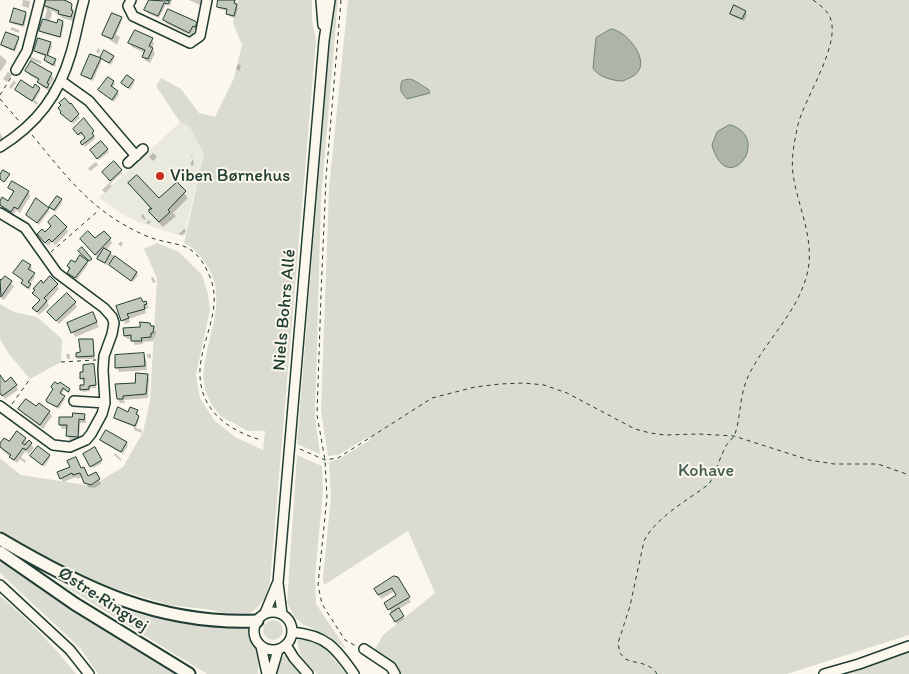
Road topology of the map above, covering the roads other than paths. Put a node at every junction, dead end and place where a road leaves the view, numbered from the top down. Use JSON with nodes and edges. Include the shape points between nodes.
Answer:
{"nodes":[{"id":1,"x":40,"y":0,"type":"edge"},
{"id":2,"x":84,"y":0,"type":"edge"},
{"id":3,"x":130,"y":0,"type":"edge"},
{"id":4,"x":208,"y":0,"type":"edge"},
{"id":5,"x":321,"y":0,"type":"edge"},
{"id":6,"x":330,"y":0,"type":"edge"},
{"id":7,"x":324,"y":41,"type":"junction"},
{"id":8,"x":16,"y":70,"type":"road end"},
{"id":9,"x":61,"y":81,"type":"junction"},
{"id":10,"x":0,"y":147,"type":"edge"},
{"id":11,"x":144,"y":149,"type":"dead end"},
{"id":12,"x":136,"y":156,"type":"junction"},
{"id":13,"x":128,"y":163,"type":"dead end"},
{"id":14,"x":0,"y":214,"type":"edge"},
{"id":15,"x":74,"y":401,"type":"dead end"},
{"id":16,"x":105,"y":403,"type":"junction"},
{"id":17,"x":4,"y":408,"type":"edge"},
{"id":18,"x":0,"y":539,"type":"edge"},
{"id":19,"x":0,"y":552,"type":"edge"},
{"id":20,"x":278,"y":583,"type":"junction"},
{"id":21,"x":0,"y":585,"type":"edge"},
{"id":22,"x":282,"y":614,"type":"junction"},
{"id":23,"x":261,"y":617,"type":"junction"},
{"id":24,"x":292,"y":632,"type":"junction"},
{"id":25,"x":261,"y":646,"type":"junction"},
{"id":26,"x":909,"y":646,"type":"edge"},
{"id":27,"x":282,"y":647,"type":"junction"},
{"id":28,"x":364,"y":649,"type":"road end"},
{"id":29,"x":89,"y":674,"type":"edge"},
{"id":30,"x":189,"y":674,"type":"edge"},
{"id":31,"x":269,"y":674,"type":"edge"},
{"id":32,"x":308,"y":674,"type":"edge"},
{"id":33,"x":354,"y":674,"type":"edge"},
{"id":34,"x":395,"y":674,"type":"edge"},
{"id":35,"x":824,"y":674,"type":"edge"}],
"edges":[{"from":1,"to":8,"type":"street","via":[[27,51]]},
{"from":2,"to":9,"type":"street"},
{"from":3,"to":4,"type":"street","via":[[128,6],[133,16],[190,43],[200,36]]},
{"from":5,"to":7,"type":"street","name":"Niels Bohrs Allé"},
{"from":6,"to":7,"type":"street","name":"Niels Bohrs Allé"},
{"from":7,"to":20,"type":"street","name":"Niels Bohrs Allé"},
{"from":9,"to":10,"type":"street","via":[[27,129]]},
{"from":9,"to":12,"type":"street","via":[[89,101]]},
{"from":11,"to":12,"type":"street"},
{"from":12,"to":13,"type":"street"},
{"from":14,"to":16,"type":"street","via":[[25,228],[57,273],[112,316],[112,334],[102,370]]},
{"from":15,"to":16,"type":"street"},
{"from":16,"to":17,"type":"street","via":[[91,434],[70,447],[53,445]]},
{"from":18,"to":23,"type":"main road","via":[[99,592],[143,607],[188,617],[235,622]]},
{"from":19,"to":30,"type":"main road","name":"Østre Ringvej","via":[[75,604]]},
{"from":20,"to":22,"type":"street","name":"Niels Bohrs Allé"},
{"from":20,"to":23,"type":"street","name":"Niels Bohrs Allé"},
{"from":21,"to":29,"type":"street","via":[[70,650]]},
{"from":22,"to":23,"type":"street","via":[[274,612]]},
{"from":22,"to":24,"type":"street","via":[[290,622]]},
{"from":23,"to":25,"type":"street","via":[[254,628]]},
{"from":24,"to":27,"type":"street"},
{"from":24,"to":33,"type":"street","via":[[328,642]]},
{"from":25,"to":27,"type":"street","via":[[271,650]]},
{"from":25,"to":31,"type":"street"},
{"from":26,"to":35,"type":"street"},
{"from":27,"to":31,"type":"street"},
{"from":27,"to":32,"type":"street"},
{"from":28,"to":34,"type":"street","via":[[391,667]]}]}
